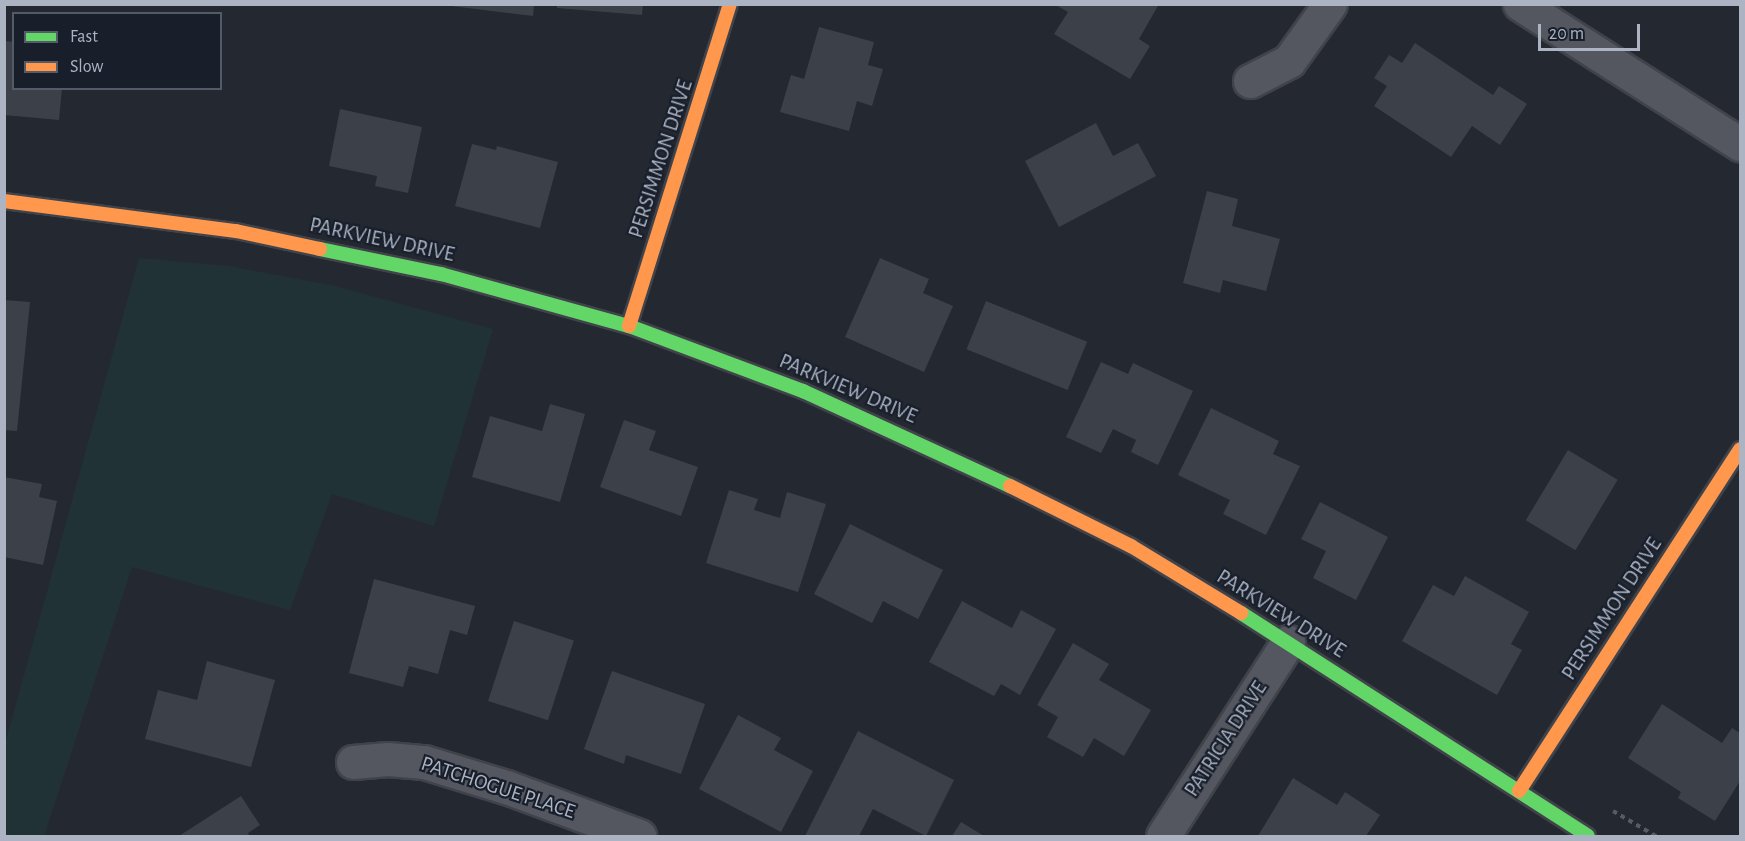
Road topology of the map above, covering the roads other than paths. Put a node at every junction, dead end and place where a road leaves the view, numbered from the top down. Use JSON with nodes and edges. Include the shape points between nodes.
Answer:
{"nodes":[{"id":1,"x":730,"y":4,"type":"edge"},
{"id":2,"x":1330,"y":4,"type":"edge"},
{"id":3,"x":1520,"y":4,"type":"edge"},
{"id":4,"x":1250,"y":81,"type":"dead end"},
{"id":5,"x":1740,"y":144,"type":"edge"},
{"id":6,"x":4,"y":201,"type":"edge"},
{"id":7,"x":629,"y":326,"type":"junction"},
{"id":8,"x":1740,"y":449,"type":"edge"},
{"id":9,"x":1288,"y":642,"type":"junction"},
{"id":10,"x":353,"y":762,"type":"dead end"},
{"id":11,"x":1519,"y":791,"type":"junction"},
{"id":12,"x":639,"y":837,"type":"edge"},
{"id":13,"x":1163,"y":837,"type":"edge"},
{"id":14,"x":1587,"y":837,"type":"edge"}],
"edges":[{"from":1,"to":7,"type":"street","name":"PERSIMMON DRIVE"},
{"from":2,"to":4,"type":"street","via":[[1289,61]]},
{"from":3,"to":5,"type":"street"},
{"from":6,"to":7,"type":"street","name":"PARKVIEW DRIVE","via":[[236,231],[441,274]]},
{"from":7,"to":9,"type":"street","name":"PARKVIEW DRIVE","via":[[803,391],[968,465],[1131,546]]},
{"from":8,"to":11,"type":"street","name":"PERSIMMON DRIVE"},
{"from":9,"to":11,"type":"street","name":"PARKVIEW DRIVE"},
{"from":9,"to":13,"type":"street","name":"PATRICIA DRIVE"},
{"from":10,"to":12,"type":"street","name":"PATCHOGUE PLACE","via":[[424,762],[506,787]]},
{"from":11,"to":14,"type":"street","name":"PARKVIEW DRIVE"}]}
